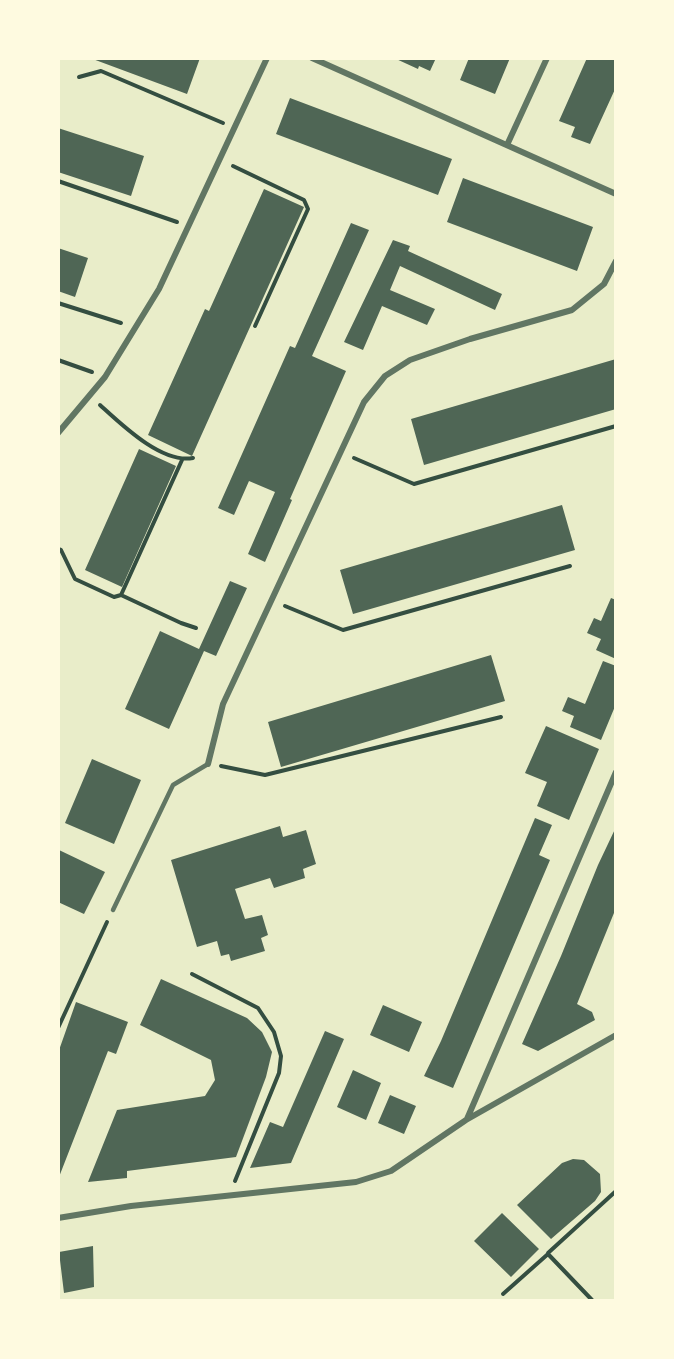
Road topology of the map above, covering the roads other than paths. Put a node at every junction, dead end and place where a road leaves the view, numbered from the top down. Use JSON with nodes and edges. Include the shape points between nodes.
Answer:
{"nodes":[{"id":1,"x":267,"y":58,"type":"edge"},
{"id":2,"x":312,"y":58,"type":"edge"},
{"id":3,"x":547,"y":58,"type":"edge"},
{"id":4,"x":507,"y":145,"type":"junction"},
{"id":5,"x":615,"y":194,"type":"edge"},
{"id":6,"x":615,"y":261,"type":"edge"},
{"id":7,"x":58,"y":433,"type":"edge"},
{"id":8,"x":208,"y":764,"type":"joint"},
{"id":9,"x":615,"y":772,"type":"edge"},
{"id":10,"x":112,"y":910,"type":"road end"},
{"id":11,"x":615,"y":1035,"type":"edge"},
{"id":12,"x":466,"y":1120,"type":"junction"},
{"id":13,"x":58,"y":1218,"type":"edge"}],
"edges":[{"from":1,"to":7,"type":"street","via":[[159,289],[105,377]]},
{"from":2,"to":4,"type":"street"},
{"from":3,"to":4,"type":"street"},
{"from":4,"to":5,"type":"street"},
{"from":6,"to":8,"type":"street","via":[[604,284],[572,310],[410,360],[385,376],[364,402],[223,704]]},
{"from":8,"to":10,"type":"lane","via":[[173,785]]},
{"from":9,"to":12,"type":"street"},
{"from":11,"to":12,"type":"street"},
{"from":12,"to":13,"type":"street","via":[[391,1171],[356,1182],[131,1206]]}]}
